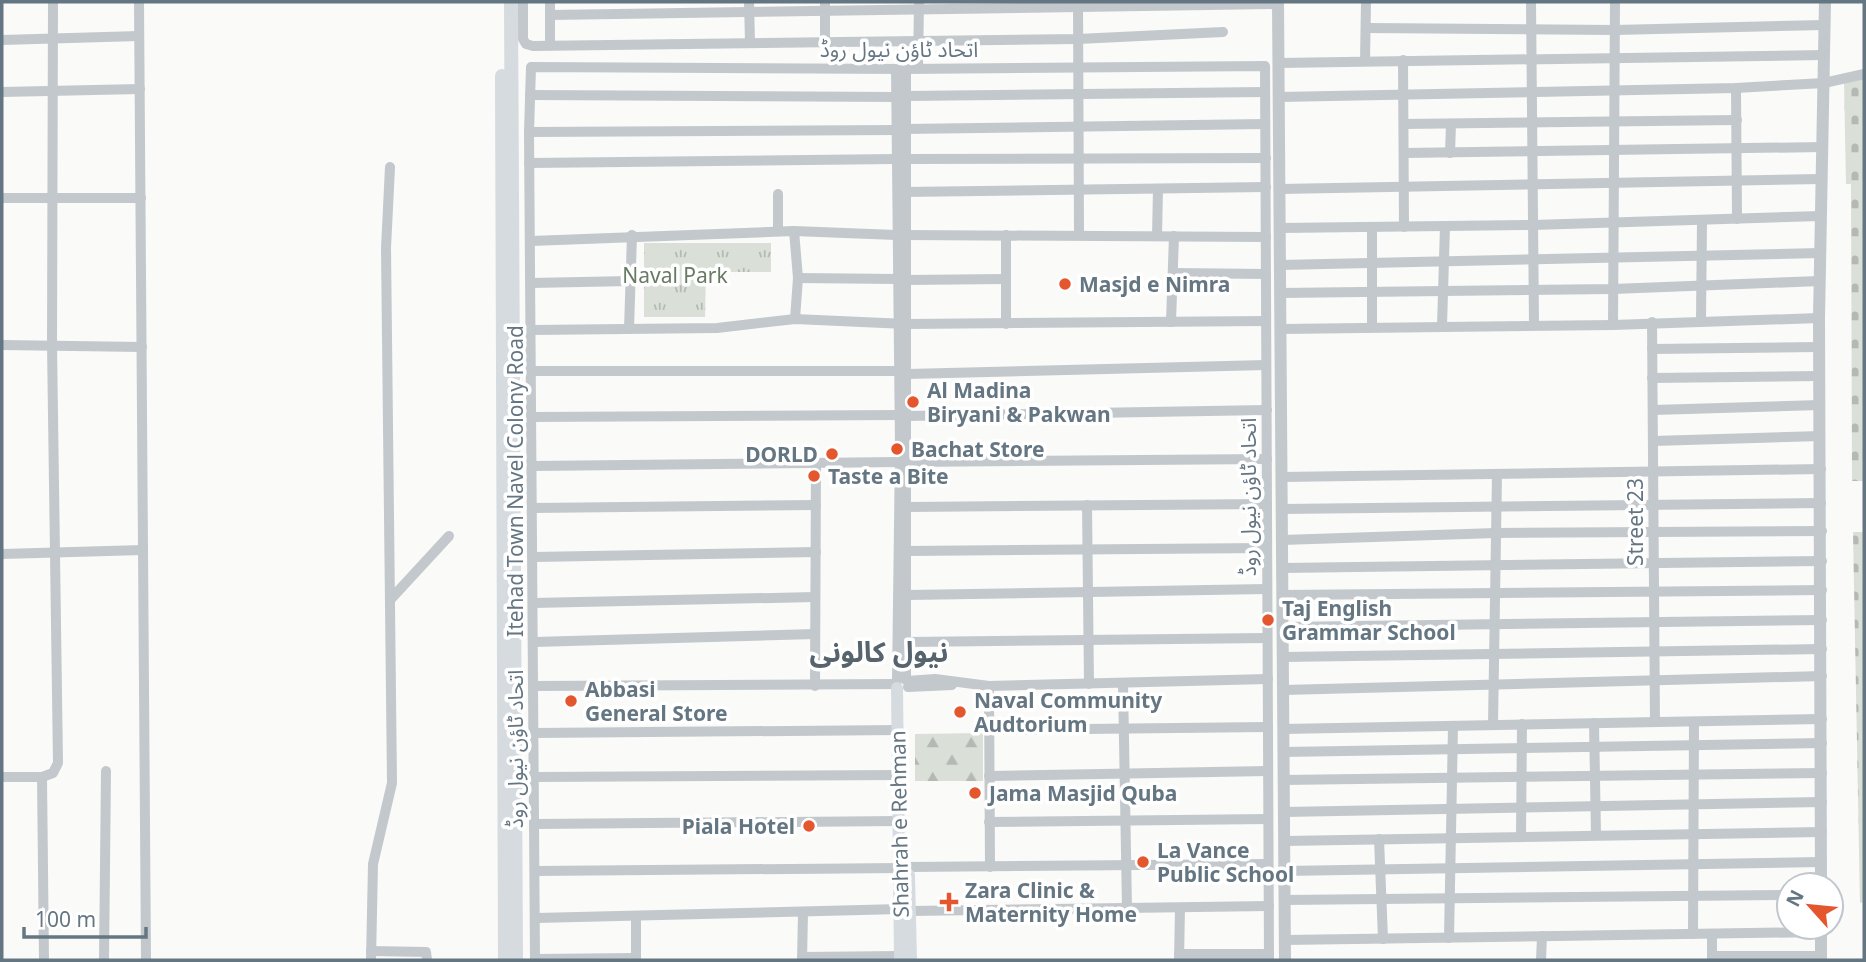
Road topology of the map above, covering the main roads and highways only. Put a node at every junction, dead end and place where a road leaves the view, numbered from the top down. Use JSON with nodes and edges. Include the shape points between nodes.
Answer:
{"nodes":[{"id":1,"x":502,"y":2,"type":"edge"},
{"id":2,"x":511,"y":2,"type":"edge"},
{"id":3,"x":508,"y":384,"type":"junction"},
{"id":4,"x":905,"y":868,"type":"junction"},
{"id":5,"x":904,"y":959,"type":"edge"},
{"id":6,"x":505,"y":960,"type":"edge"},
{"id":7,"x":516,"y":960,"type":"edge"}],
"edges":[{"from":1,"to":3,"type":"main road","name":"Itehad Town Navel Colony Road"},
{"from":2,"to":3,"type":"main road","name":"Itehad Town Navel Colony Road"},
{"from":3,"to":6,"type":"main road","name":"Itehad Town Navel Colony Road"},
{"from":3,"to":7,"type":"main road","name":"Itehad Town Navel Colony Road"},
{"from":4,"to":4,"type":"main road","name":"Shahrah e Rehman","via":[[902,684],[899,775]]},
{"from":4,"to":5,"type":"main road","name":"Shahrah e Rehman"}]}
